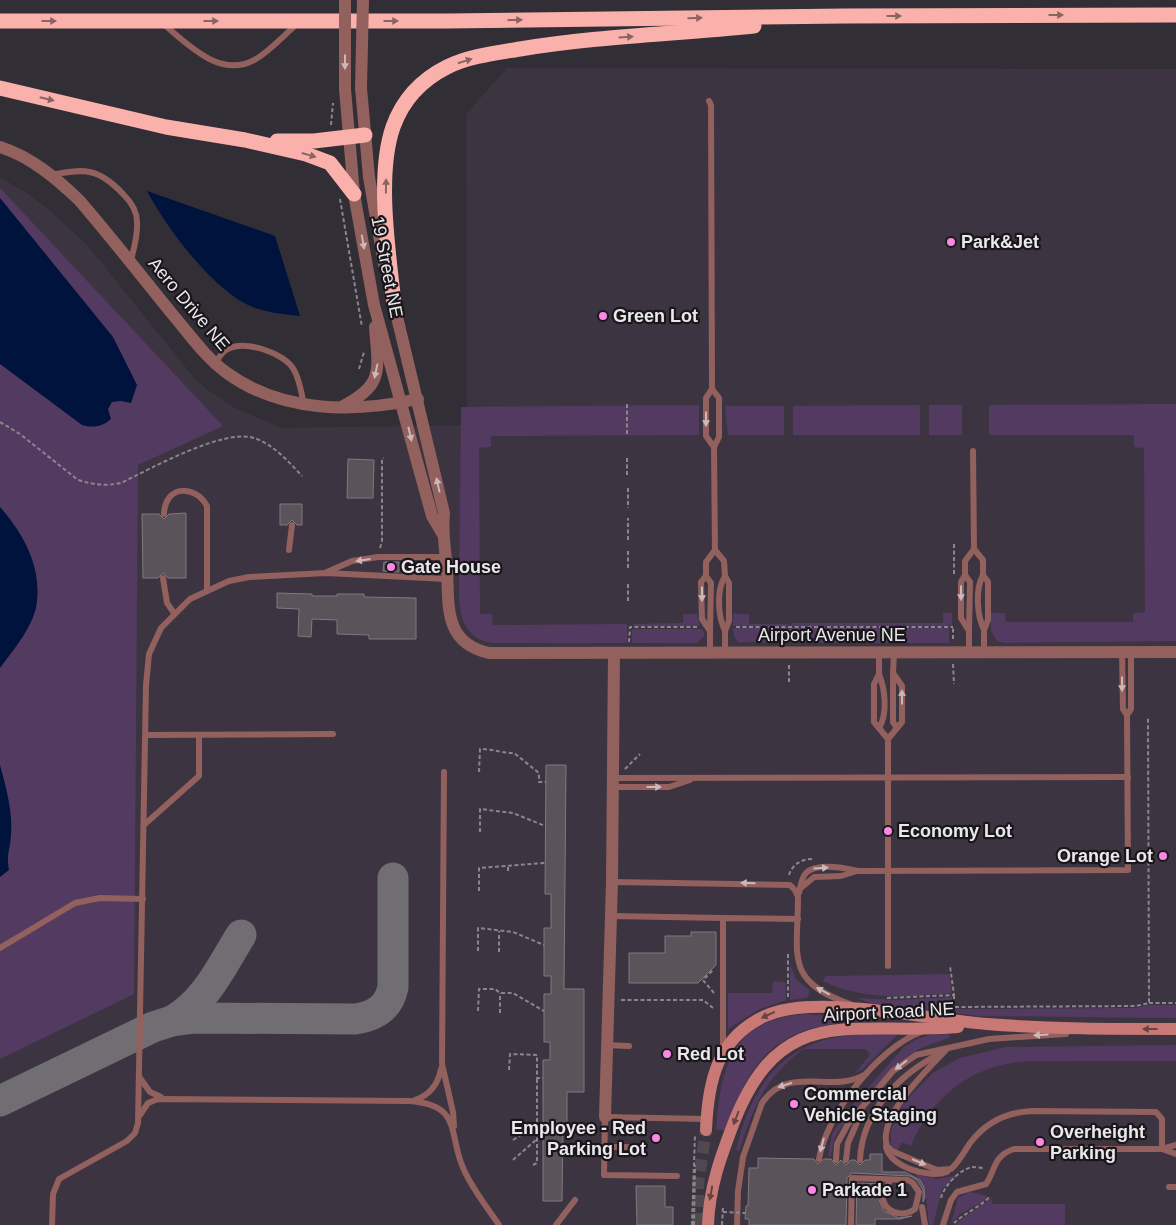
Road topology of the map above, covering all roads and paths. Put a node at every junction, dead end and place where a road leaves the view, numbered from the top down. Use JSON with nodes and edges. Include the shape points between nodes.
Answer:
{"nodes":[{"id":1,"x":345,"y":0,"type":"edge"},
{"id":2,"x":363,"y":0,"type":"edge"},
{"id":3,"x":845,"y":16,"type":"junction"},
{"id":4,"x":1176,"y":16,"type":"edge"},
{"id":5,"x":0,"y":21,"type":"edge"},
{"id":6,"x":159,"y":21,"type":"junction"},
{"id":7,"x":300,"y":21,"type":"junction"},
{"id":8,"x":0,"y":88,"type":"edge"},
{"id":9,"x":334,"y":96,"type":"dead end"},
{"id":10,"x":709,"y":101,"type":"dead end"},
{"id":11,"x":334,"y":130,"type":"dead end"},
{"id":12,"x":364,"y":135,"type":"junction"},
{"id":13,"x":348,"y":136,"type":"junction"},
{"id":14,"x":245,"y":140,"type":"junction"},
{"id":15,"x":0,"y":147,"type":"edge"},
{"id":16,"x":51,"y":175,"type":"junction"},
{"id":17,"x":347,"y":195,"type":"junction"},
{"id":18,"x":130,"y":262,"type":"junction"},
{"id":19,"x":394,"y":304,"type":"junction"},
{"id":20,"x":374,"y":305,"type":"junction"},
{"id":21,"x":363,"y":333,"type":"dead end"},
{"id":22,"x":365,"y":350,"type":"dead end"},
{"id":23,"x":215,"y":363,"type":"junction"},
{"id":24,"x":359,"y":369,"type":"dead end"},
{"id":25,"x":712,"y":389,"type":"junction"},
{"id":26,"x":418,"y":399,"type":"junction"},
{"id":27,"x":402,"y":402,"type":"junction"},
{"id":28,"x":304,"y":404,"type":"junction"},
{"id":29,"x":627,"y":404,"type":"dead end"},
{"id":30,"x":340,"y":408,"type":"junction"},
{"id":31,"x":0,"y":422,"type":"edge"},
{"id":32,"x":627,"y":436,"type":"dead end"},
{"id":33,"x":714,"y":447,"type":"junction"},
{"id":34,"x":973,"y":450,"type":"dead end"},
{"id":35,"x":384,"y":458,"type":"dead end"},
{"id":36,"x":627,"y":458,"type":"dead end"},
{"id":37,"x":302,"y":476,"type":"dead end"},
{"id":38,"x":628,"y":477,"type":"dead end"},
{"id":39,"x":628,"y":488,"type":"dead end"},
{"id":40,"x":628,"y":508,"type":"dead end"},
{"id":41,"x":164,"y":514,"type":"dead end"},
{"id":42,"x":628,"y":518,"type":"dead end"},
{"id":43,"x":292,"y":525,"type":"dead end"},
{"id":44,"x":442,"y":533,"type":"junction"},
{"id":45,"x":628,"y":540,"type":"dead end"},
{"id":46,"x":974,"y":549,"type":"junction"},
{"id":47,"x":289,"y":550,"type":"dead end"},
{"id":48,"x":715,"y":550,"type":"junction"},
{"id":49,"x":628,"y":551,"type":"dead end"},
{"id":50,"x":446,"y":557,"type":"junction"},
{"id":51,"x":378,"y":558,"type":"junction"},
{"id":52,"x":628,"y":569,"type":"dead end"},
{"id":53,"x":326,"y":573,"type":"junction"},
{"id":54,"x":163,"y":578,"type":"dead end"},
{"id":55,"x":447,"y":579,"type":"junction"},
{"id":56,"x":628,"y":582,"type":"dead end"},
{"id":57,"x":208,"y":589,"type":"junction"},
{"id":58,"x":628,"y":601,"type":"dead end"},
{"id":59,"x":174,"y":613,"type":"junction"},
{"id":60,"x":733,"y":627,"type":"dead end"},
{"id":61,"x":790,"y":627,"type":"junction"},
{"id":62,"x":953,"y":627,"type":"dead end"},
{"id":63,"x":700,"y":628,"type":"dead end"},
{"id":64,"x":789,"y":644,"type":"dead end"},
{"id":65,"x":629,"y":646,"type":"dead end"},
{"id":66,"x":969,"y":652,"type":"junction"},
{"id":67,"x":984,"y":652,"type":"junction"},
{"id":68,"x":1127,"y":652,"type":"junction"},
{"id":69,"x":1176,"y":652,"type":"edge"},
{"id":70,"x":488,"y":653,"type":"joint"},
{"id":71,"x":614,"y":653,"type":"junction"},
{"id":72,"x":710,"y":653,"type":"junction"},
{"id":73,"x":725,"y":653,"type":"junction"},
{"id":74,"x":879,"y":653,"type":"junction"},
{"id":75,"x":894,"y":653,"type":"junction"},
{"id":76,"x":953,"y":659,"type":"dead end"},
{"id":77,"x":789,"y":660,"type":"dead end"},
{"id":78,"x":789,"y":684,"type":"dead end"},
{"id":79,"x":954,"y":684,"type":"dead end"},
{"id":80,"x":1148,"y":718,"type":"dead end"},
{"id":81,"x":333,"y":734,"type":"dead end"},
{"id":82,"x":146,"y":735,"type":"junction"},
{"id":83,"x":198,"y":735,"type":"junction"},
{"id":84,"x":888,"y":740,"type":"junction"},
{"id":85,"x":640,"y":754,"type":"dead end"},
{"id":86,"x":444,"y":772,"type":"dead end"},
{"id":87,"x":479,"y":772,"type":"dead end"},
{"id":88,"x":1128,"y":777,"type":"junction"},
{"id":89,"x":615,"y":778,"type":"junction"},
{"id":90,"x":888,"y":778,"type":"junction"},
{"id":91,"x":546,"y":782,"type":"dead end"},
{"id":92,"x":145,"y":824,"type":"junction"},
{"id":93,"x":545,"y":826,"type":"dead end"},
{"id":94,"x":480,"y":832,"type":"dead end"},
{"id":95,"x":545,"y":863,"type":"dead end"},
{"id":96,"x":508,"y":867,"type":"junction"},
{"id":97,"x":888,"y":871,"type":"junction"},
{"id":98,"x":508,"y":872,"type":"dead end"},
{"id":99,"x":612,"y":882,"type":"junction"},
{"id":100,"x":479,"y":891,"type":"dead end"},
{"id":101,"x":798,"y":895,"type":"junction"},
{"id":102,"x":143,"y":898,"type":"junction"},
{"id":103,"x":611,"y":916,"type":"junction"},
{"id":104,"x":723,"y":918,"type":"junction"},
{"id":105,"x":798,"y":918,"type":"junction"},
{"id":106,"x":499,"y":931,"type":"junction"},
{"id":107,"x":544,"y":945,"type":"dead end"},
{"id":108,"x":0,"y":948,"type":"edge"},
{"id":109,"x":478,"y":951,"type":"dead end"},
{"id":110,"x":499,"y":952,"type":"dead end"},
{"id":111,"x":788,"y":953,"type":"dead end"},
{"id":112,"x":717,"y":966,"type":"dead end"},
{"id":113,"x":888,"y":966,"type":"dead end"},
{"id":114,"x":950,"y":966,"type":"dead end"},
{"id":115,"x":500,"y":993,"type":"junction"},
{"id":116,"x":716,"y":995,"type":"dead end"},
{"id":117,"x":954,"y":996,"type":"junction"},
{"id":118,"x":618,"y":998,"type":"dead end"},
{"id":119,"x":883,"y":998,"type":"dead end"},
{"id":120,"x":716,"y":1002,"type":"dead end"},
{"id":121,"x":788,"y":1002,"type":"dead end"},
{"id":122,"x":1149,"y":1003,"type":"junction"},
{"id":123,"x":1176,"y":1003,"type":"edge"},
{"id":124,"x":868,"y":1010,"type":"junction"},
{"id":125,"x":544,"y":1011,"type":"dead end"},
{"id":126,"x":478,"y":1012,"type":"dead end"},
{"id":127,"x":500,"y":1013,"type":"dead end"},
{"id":128,"x":987,"y":1024,"type":"junction"},
{"id":129,"x":942,"y":1028,"type":"junction"},
{"id":130,"x":1124,"y":1029,"type":"junction"},
{"id":131,"x":1176,"y":1029,"type":"edge"},
{"id":132,"x":606,"y":1045,"type":"junction"},
{"id":133,"x":629,"y":1046,"type":"dead end"},
{"id":134,"x":946,"y":1050,"type":"junction"},
{"id":135,"x":723,"y":1055,"type":"junction"},
{"id":136,"x":442,"y":1064,"type":"junction"},
{"id":137,"x":509,"y":1070,"type":"dead end"},
{"id":138,"x":866,"y":1074,"type":"junction"},
{"id":139,"x":139,"y":1075,"type":"junction"},
{"id":140,"x":537,"y":1078,"type":"junction"},
{"id":141,"x":543,"y":1078,"type":"dead end"},
{"id":142,"x":170,"y":1099,"type":"junction"},
{"id":143,"x":409,"y":1100,"type":"junction"},
{"id":144,"x":867,"y":1101,"type":"junction"},
{"id":145,"x":605,"y":1117,"type":"junction"},
{"id":146,"x":138,"y":1118,"type":"junction"},
{"id":147,"x":537,"y":1125,"type":"junction"},
{"id":148,"x":701,"y":1128,"type":"junction"},
{"id":149,"x":454,"y":1133,"type":"junction"},
{"id":150,"x":514,"y":1140,"type":"dead end"},
{"id":151,"x":537,"y":1140,"type":"junction"},
{"id":152,"x":1176,"y":1145,"type":"edge"},
{"id":153,"x":605,"y":1147,"type":"junction"},
{"id":154,"x":626,"y":1147,"type":"dead end"},
{"id":155,"x":1162,"y":1149,"type":"junction"},
{"id":156,"x":1176,"y":1154,"type":"edge"},
{"id":157,"x":819,"y":1159,"type":"dead end"},
{"id":158,"x":512,"y":1160,"type":"dead end"},
{"id":159,"x":836,"y":1160,"type":"dead end"},
{"id":160,"x":846,"y":1160,"type":"dead end"},
{"id":161,"x":860,"y":1160,"type":"dead end"},
{"id":162,"x":533,"y":1165,"type":"dead end"},
{"id":163,"x":677,"y":1176,"type":"dead end"},
{"id":164,"x":889,"y":1183,"type":"dead end"},
{"id":165,"x":989,"y":1197,"type":"dead end"},
{"id":166,"x":575,"y":1200,"type":"dead end"},
{"id":167,"x":922,"y":1206,"type":"dead end"},
{"id":168,"x":723,"y":1212,"type":"dead end"},
{"id":169,"x":745,"y":1212,"type":"dead end"},
{"id":170,"x":52,"y":1225,"type":"edge"},
{"id":171,"x":499,"y":1225,"type":"edge"},
{"id":172,"x":556,"y":1225,"type":"edge"},
{"id":173,"x":693,"y":1225,"type":"edge"},
{"id":174,"x":708,"y":1225,"type":"edge"},
{"id":175,"x":738,"y":1225,"type":"edge"},
{"id":176,"x":851,"y":1225,"type":"edge"},
{"id":177,"x":925,"y":1225,"type":"edge"},
{"id":178,"x":943,"y":1225,"type":"edge"},
{"id":179,"x":952,"y":1225,"type":"edge"}],
"edges":[{"from":1,"to":13,"type":"street","name":"19 Street NE","one_way":true,"bridge":true},
{"from":2,"to":12,"type":"street","name":"19 Street NE","bridge":true,"via":[[361,88]]},
{"from":3,"to":4,"type":"highway","one_way":true},
{"from":7,"to":3,"type":"highway","one_way":true},
{"from":19,"to":3,"type":"highway","one_way":true,"via":[[386,203],[388,150],[404,102],[428,78],[469,59],[534,47],[588,39],[681,34]]},
{"from":5,"to":6,"type":"highway","one_way":true},
{"from":6,"to":7,"type":"highway","one_way":true},
{"from":6,"to":7,"type":"lane","via":[[206,58],[222,64],[243,64],[258,58]]},
{"from":8,"to":14,"type":"highway","one_way":true,"via":[[166,127]]},
{"from":9,"to":11,"type":"path","via":[[331,127]]},
{"from":10,"to":25,"type":"lane"},
{"from":12,"to":13,"type":"highway"},
{"from":12,"to":19,"type":"street","name":"19 Street NE","via":[[379,245]]},
{"from":13,"to":14,"type":"highway","via":[[314,142]]},
{"from":13,"to":17,"type":"street","name":"19 Street NE"},
{"from":14,"to":17,"type":"highway","one_way":true,"via":[[306,154],[330,164]]},
{"from":15,"to":16,"type":"street","name":"Aero Drive NE"},
{"from":16,"to":18,"type":"street","name":"Aero Drive NE","via":[[79,200]]},
{"from":16,"to":18,"type":"lane","via":[[71,171],[95,172],[111,180],[134,209],[137,220]]},
{"from":17,"to":20,"type":"street","name":"19 Street NE","one_way":true},
{"from":17,"to":21,"type":"path"},
{"from":18,"to":23,"type":"street","name":"Aero Drive NE"},
{"from":19,"to":26,"type":"street","name":"19 Street NE"},
{"from":20,"to":27,"type":"street","name":"19 Street NE"},
{"from":20,"to":30,"type":"street","one_way":true,"via":[[376,375],[365,394]]},
{"from":22,"to":24,"type":"path"},
{"from":23,"to":28,"type":"street","name":"Aero Drive NE","via":[[267,396]]},
{"from":23,"to":28,"type":"lane","via":[[225,350],[233,346],[254,346],[267,351],[293,368]]},
{"from":25,"to":33,"type":"lane","via":[[719,398],[719,437]]},
{"from":25,"to":33,"type":"lane","one_way":true,"via":[[706,398],[706,436]]},
{"from":26,"to":27,"type":"street","name":"Aero Drive NE"},
{"from":44,"to":26,"type":"street","name":"19 Street NE","one_way":true,"via":[[444,513]]},
{"from":27,"to":30,"type":"street","name":"Aero Drive NE"},
{"from":27,"to":44,"type":"street","name":"19 Street NE","one_way":true,"via":[[432,516]]},
{"from":28,"to":30,"type":"street","name":"Aero Drive NE"},
{"from":29,"to":32,"type":"path"},
{"from":31,"to":37,"type":"path","via":[[15,430],[78,480],[90,484],[121,482],[232,437],[255,438],[288,460]]},
{"from":33,"to":48,"type":"lane"},
{"from":34,"to":46,"type":"lane"},
{"from":35,"to":51,"type":"path","via":[[382,542]]},
{"from":36,"to":38,"type":"path"},
{"from":39,"to":40,"type":"path"},
{"from":41,"to":57,"type":"lane","via":[[165,506],[175,493],[185,490],[194,492],[207,506]]},
{"from":42,"to":45,"type":"path"},
{"from":43,"to":47,"type":"lane"},
{"from":44,"to":50,"type":"street","name":"19 Street NE"},
{"from":46,"to":66,"type":"lane","one_way":true,"via":[[964,561],[965,575],[960,582],[960,618],[969,630]]},
{"from":46,"to":67,"type":"lane","via":[[983,560],[988,582]]},
{"from":48,"to":72,"type":"lane","one_way":true,"via":[[706,562],[706,576],[702,582],[702,619],[710,631]]},
{"from":48,"to":73,"type":"lane","via":[[724,561],[724,576],[729,583]]},
{"from":49,"to":52,"type":"path"},
{"from":50,"to":51,"type":"lane"},
{"from":50,"to":55,"type":"street","name":"19 Street NE"},
{"from":51,"to":53,"type":"lane","one_way":true,"via":[[352,561]]},
{"from":53,"to":55,"type":"lane"},
{"from":53,"to":57,"type":"lane","via":[[249,577]]},
{"from":54,"to":59,"type":"lane","via":[[167,603]]},
{"from":55,"to":70,"type":"street","name":"19 Street NE","via":[[448,608],[454,630],[470,647]]},
{"from":56,"to":58,"type":"path"},
{"from":57,"to":59,"type":"lane"},
{"from":59,"to":82,"type":"lane","via":[[161,628],[149,654]]},
{"from":60,"to":61,"type":"path"},
{"from":61,"to":62,"type":"path"},
{"from":61,"to":64,"type":"path"},
{"from":63,"to":65,"type":"path","via":[[630,628]]},
{"from":66,"to":67,"type":"street","name":"Airport Avenue NE"},
{"from":66,"to":75,"type":"street","name":"Airport Avenue NE"},
{"from":67,"to":68,"type":"street","name":"Airport Avenue NE"},
{"from":68,"to":69,"type":"street","name":"Airport Avenue NE"},
{"from":68,"to":88,"type":"lane","via":[[1131,709],[1127,715]]},
{"from":70,"to":71,"type":"street","name":"Airport Avenue NE"},
{"from":71,"to":72,"type":"street","name":"Airport Avenue NE"},
{"from":71,"to":89,"type":"street"},
{"from":72,"to":73,"type":"street","name":"Airport Avenue NE"},
{"from":73,"to":74,"type":"street","name":"Airport Avenue NE"},
{"from":74,"to":75,"type":"street","name":"Airport Avenue NE"},
{"from":74,"to":84,"type":"lane","via":[[874,684],[874,722]]},
{"from":84,"to":75,"type":"lane","one_way":true,"via":[[902,722],[902,686],[893,673]]},
{"from":76,"to":79,"type":"path"},
{"from":77,"to":78,"type":"path"},
{"from":80,"to":122,"type":"path"},
{"from":81,"to":83,"type":"lane"},
{"from":82,"to":83,"type":"lane"},
{"from":82,"to":92,"type":"lane"},
{"from":83,"to":92,"type":"lane","via":[[198,776]]},
{"from":84,"to":90,"type":"lane"},
{"from":85,"to":89,"type":"path"},
{"from":86,"to":136,"type":"lane"},
{"from":87,"to":91,"type":"path","via":[[480,749],[493,749],[514,753],[539,773],[539,782]]},
{"from":88,"to":90,"type":"lane"},
{"from":88,"to":97,"type":"lane","via":[[1128,870]]},
{"from":89,"to":90,"type":"lane","via":[[669,787],[695,778]]},
{"from":89,"to":99,"type":"street"},
{"from":90,"to":97,"type":"lane"},
{"from":92,"to":102,"type":"lane"},
{"from":93,"to":94,"type":"path","via":[[513,812],[480,809]]},
{"from":95,"to":96,"type":"path"},
{"from":96,"to":98,"type":"path"},
{"from":96,"to":100,"type":"path","via":[[479,868]]},
{"from":101,"to":97,"type":"lane","one_way":true,"via":[[803,877],[811,869]]},
{"from":97,"to":113,"type":"lane"},
{"from":101,"to":99,"type":"lane","one_way":true,"via":[[793,887],[786,884]]},
{"from":99,"to":103,"type":"street"},
{"from":101,"to":105,"type":"lane"},
{"from":102,"to":108,"type":"lane","via":[[100,898],[75,903]]},
{"from":102,"to":139,"type":"lane"},
{"from":103,"to":104,"type":"lane"},
{"from":103,"to":132,"type":"street"},
{"from":104,"to":105,"type":"lane"},
{"from":104,"to":135,"type":"lane"},
{"from":124,"to":105,"type":"lane","one_way":true,"via":[[839,1000],[805,978],[798,959]]},
{"from":106,"to":107,"type":"path","via":[[513,932]]},
{"from":106,"to":109,"type":"path","via":[[478,928]]},
{"from":106,"to":110,"type":"path"},
{"from":111,"to":121,"type":"path"},
{"from":112,"to":116,"type":"path","via":[[703,980]]},
{"from":114,"to":117,"type":"path"},
{"from":115,"to":125,"type":"path","via":[[513,993]]},
{"from":115,"to":126,"type":"path","via":[[495,989],[479,989]]},
{"from":115,"to":127,"type":"path"},
{"from":117,"to":119,"type":"path"},
{"from":117,"to":122,"type":"path","via":[[954,1007],[1136,1006]]},
{"from":118,"to":120,"type":"path","via":[[702,1000],[716,1010]]},
{"from":122,"to":123,"type":"path"},
{"from":124,"to":128,"type":"main road","name":"Airport Road NE"},
{"from":124,"to":135,"type":"main road","name":"Airport Road NE","one_way":true,"via":[[810,1007],[778,1011],[748,1026]]},
{"from":128,"to":129,"type":"main road","name":"Airport Road NE"},
{"from":128,"to":130,"type":"main road","name":"Airport Road NE"},
{"from":129,"to":138,"type":"lane","via":[[903,1040]]},
{"from":129,"to":174,"type":"main road","name":"Airport Road NE","one_way":true,"via":[[834,1030],[808,1036],[780,1051],[760,1071],[743,1101],[712,1184]]},
{"from":131,"to":130,"type":"main road","name":"Airport Road NE","one_way":true},
{"from":130,"to":134,"type":"lane","one_way":true,"via":[[989,1039]]},
{"from":132,"to":133,"type":"lane"},
{"from":132,"to":145,"type":"street"},
{"from":134,"to":144,"type":"lane","one_way":true,"via":[[916,1055],[908,1060],[893,1071]]},
{"from":134,"to":155,"type":"lane","one_way":true,"via":[[908,1090],[893,1116],[886,1134],[886,1143],[892,1151],[938,1170],[951,1169],[992,1121],[1024,1111],[1156,1112],[1162,1119]]},
{"from":134,"to":161,"type":"lane","via":[[915,1067],[885,1097],[870,1121]]},
{"from":135,"to":148,"type":"main road","name":"Airport Road NE","via":[[709,1087]]},
{"from":136,"to":143,"type":"lane","via":[[432,1090],[423,1097]]},
{"from":136,"to":149,"type":"lane","via":[[454,1112]]},
{"from":137,"to":140,"type":"path","via":[[510,1054],[537,1055]]},
{"from":138,"to":157,"type":"lane","one_way":true,"via":[[827,1131]]},
{"from":138,"to":175,"type":"lane","one_way":true,"via":[[849,1082],[784,1084],[768,1095],[762,1103],[743,1157]]},
{"from":139,"to":142,"type":"lane","via":[[150,1092]]},
{"from":139,"to":146,"type":"lane"},
{"from":140,"to":141,"type":"path"},
{"from":140,"to":147,"type":"path"},
{"from":142,"to":143,"type":"lane"},
{"from":142,"to":146,"type":"lane","via":[[148,1103]]},
{"from":143,"to":149,"type":"lane","via":[[427,1103],[441,1110],[451,1121]]},
{"from":144,"to":159,"type":"lane","via":[[840,1136]]},
{"from":144,"to":160,"type":"lane","via":[[848,1143]]},
{"from":145,"to":148,"type":"lane"},
{"from":145,"to":153,"type":"lane"},
{"from":146,"to":170,"type":"lane","via":[[135,1133],[128,1141],[59,1179],[53,1194]]},
{"from":147,"to":150,"type":"path"},
{"from":147,"to":151,"type":"path"},
{"from":148,"to":173,"type":"path"},
{"from":149,"to":171,"type":"lane","via":[[464,1172]]},
{"from":151,"to":158,"type":"path"},
{"from":151,"to":162,"type":"path","via":[[537,1163]]},
{"from":152,"to":155,"type":"lane"},
{"from":153,"to":154,"type":"lane"},
{"from":153,"to":163,"type":"lane","via":[[604,1175]]},
{"from":155,"to":156,"type":"lane"},
{"from":155,"to":178,"type":"lane","via":[[1020,1148],[1006,1152],[995,1163],[986,1184],[960,1189],[953,1195]]},
{"from":164,"to":176,"type":"lane","via":[[882,1196],[887,1208],[896,1214],[915,1209],[918,1192],[908,1180],[852,1178]]},
{"from":165,"to":179,"type":"path"},
{"from":166,"to":172,"type":"lane"},
{"from":167,"to":177,"type":"lane"},
{"from":168,"to":169,"type":"path","bridge":true}]}
